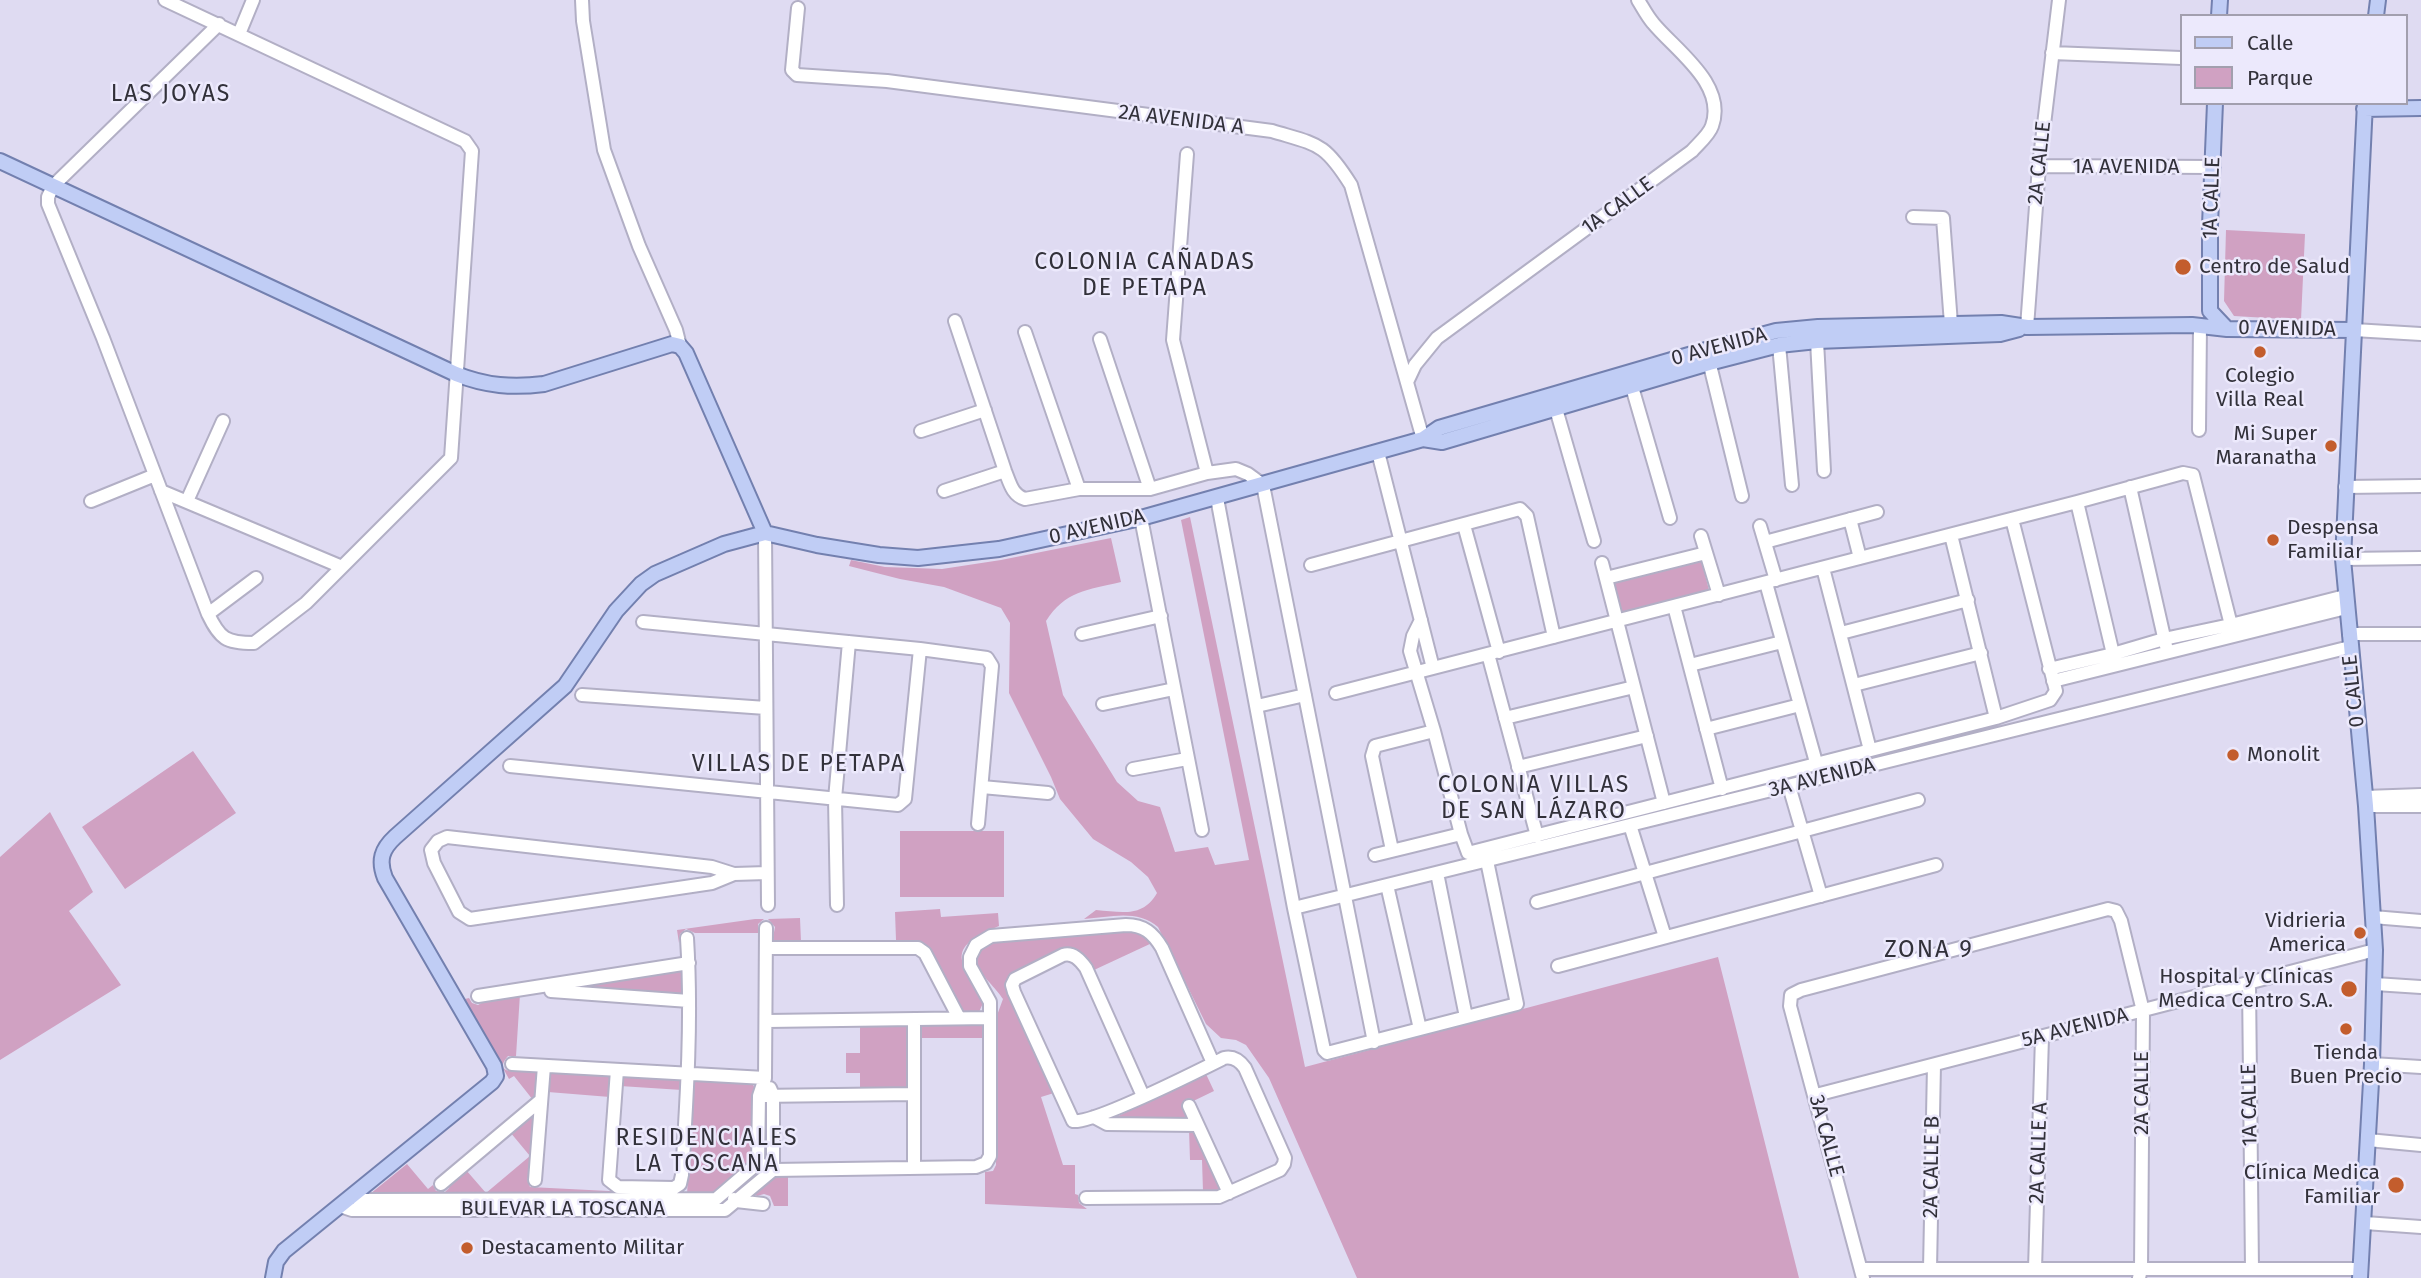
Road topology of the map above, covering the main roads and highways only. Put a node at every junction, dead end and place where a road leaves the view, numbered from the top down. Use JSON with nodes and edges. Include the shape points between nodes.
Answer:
{"nodes":[{"id":1,"x":2215,"y":105,"type":"edge"},
{"id":2,"x":2365,"y":106,"type":"edge"},
{"id":3,"x":2421,"y":108,"type":"edge"},
{"id":4,"x":0,"y":161,"type":"edge"},
{"id":5,"x":2210,"y":311,"type":"junction"},
{"id":6,"x":2196,"y":326,"type":"junction"},
{"id":7,"x":2027,"y":327,"type":"junction"},
{"id":8,"x":2227,"y":329,"type":"junction"},
{"id":9,"x":2354,"y":330,"type":"junction"},
{"id":10,"x":1707,"y":356,"type":"junction"},
{"id":11,"x":1554,"y":402,"type":"junction"},
{"id":12,"x":765,"y":533,"type":"junction"},
{"id":13,"x":2360,"y":1274,"type":"edge"},
{"id":14,"x":273,"y":1277,"type":"edge"}],
"edges":[{"from":1,"to":5,"type":"main road","name":"1A CALLE"},
{"from":2,"to":3,"type":"main road"},
{"from":2,"to":9,"type":"main road","name":"0 CALLE"},
{"from":4,"to":12,"type":"main road","via":[[482,383],[544,384],[672,344],[680,346]]},
{"from":5,"to":6,"type":"main road"},
{"from":5,"to":8,"type":"main road"},
{"from":6,"to":7,"type":"main road","name":"0 AVENIDA"},
{"from":6,"to":8,"type":"main road","name":"0 AVENIDA"},
{"from":7,"to":10,"type":"main road","name":"0 AVENIDA","via":[[2000,334],[1817,341]]},
{"from":7,"to":10,"type":"main road","name":"0 AVENIDA","via":[[2001,323],[1799,328],[1754,336]]},
{"from":8,"to":9,"type":"main road","name":"0 AVENIDA"},
{"from":9,"to":13,"type":"main road","name":"0 CALLE","via":[[2343,559],[2375,950]]},
{"from":10,"to":11,"type":"main road","name":"0 AVENIDA"},
{"from":10,"to":11,"type":"main road","name":"0 AVENIDA","via":[[1632,387]]},
{"from":11,"to":12,"type":"main road","name":"0 AVENIDA","via":[[1439,428],[1423,439],[1217,498],[999,549],[918,558]]},
{"from":12,"to":14,"type":"main road","via":[[724,544],[641,584],[616,611],[565,686],[385,847],[385,878],[496,1074],[492,1082],[285,1251],[276,1262]]}]}
